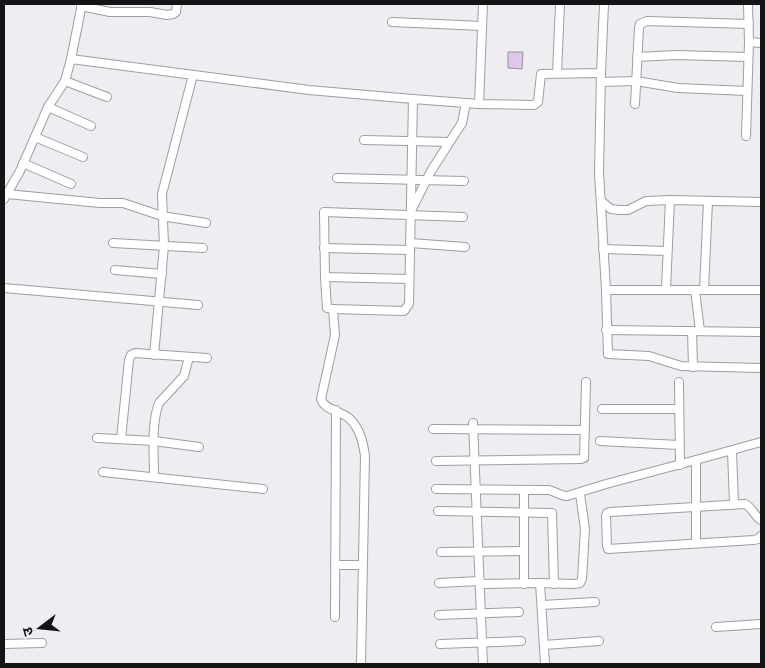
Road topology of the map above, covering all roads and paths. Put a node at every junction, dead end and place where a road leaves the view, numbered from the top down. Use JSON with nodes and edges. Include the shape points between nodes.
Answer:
{"nodes":[{"id":1,"x":177,"y":4,"type":"edge"},
{"id":2,"x":483,"y":4,"type":"edge"},
{"id":3,"x":560,"y":4,"type":"edge"},
{"id":4,"x":604,"y":4,"type":"edge"},
{"id":5,"x":748,"y":4,"type":"edge"},
{"id":6,"x":82,"y":5,"type":"edge"},
{"id":7,"x":392,"y":22,"type":"dead end"},
{"id":8,"x":749,"y":24,"type":"junction"},
{"id":9,"x":482,"y":26,"type":"junction"},
{"id":10,"x":749,"y":42,"type":"junction"},
{"id":11,"x":761,"y":44,"type":"edge"},
{"id":12,"x":637,"y":57,"type":"junction"},
{"id":13,"x":748,"y":57,"type":"junction"},
{"id":14,"x":71,"y":59,"type":"junction"},
{"id":15,"x":557,"y":73,"type":"junction"},
{"id":16,"x":601,"y":73,"type":"junction"},
{"id":17,"x":193,"y":75,"type":"junction"},
{"id":18,"x":65,"y":81,"type":"junction"},
{"id":19,"x":636,"y":81,"type":"junction"},
{"id":20,"x":601,"y":82,"type":"junction"},
{"id":21,"x":747,"y":92,"type":"junction"},
{"id":22,"x":107,"y":97,"type":"dead end"},
{"id":23,"x":413,"y":99,"type":"junction"},
{"id":24,"x":466,"y":103,"type":"junction"},
{"id":25,"x":479,"y":104,"type":"junction"},
{"id":26,"x":635,"y":104,"type":"dead end"},
{"id":27,"x":48,"y":108,"type":"junction"},
{"id":28,"x":90,"y":126,"type":"dead end"},
{"id":29,"x":746,"y":136,"type":"dead end"},
{"id":30,"x":36,"y":137,"type":"junction"},
{"id":31,"x":364,"y":140,"type":"dead end"},
{"id":32,"x":412,"y":141,"type":"junction"},
{"id":33,"x":449,"y":142,"type":"junction"},
{"id":34,"x":83,"y":157,"type":"dead end"},
{"id":35,"x":23,"y":163,"type":"junction"},
{"id":36,"x":337,"y":178,"type":"dead end"},
{"id":37,"x":411,"y":180,"type":"junction"},
{"id":38,"x":426,"y":180,"type":"junction"},
{"id":39,"x":464,"y":181,"type":"dead end"},
{"id":40,"x":71,"y":184,"type":"dead end"},
{"id":41,"x":5,"y":196,"type":"edge"},
{"id":42,"x":670,"y":200,"type":"junction"},
{"id":43,"x":601,"y":201,"type":"junction"},
{"id":44,"x":708,"y":201,"type":"junction"},
{"id":45,"x":761,"y":202,"type":"edge"},
{"id":46,"x":410,"y":214,"type":"junction"},
{"id":47,"x":162,"y":216,"type":"junction"},
{"id":48,"x":463,"y":217,"type":"dead end"},
{"id":49,"x":206,"y":223,"type":"dead end"},
{"id":50,"x":112,"y":243,"type":"dead end"},
{"id":51,"x":164,"y":246,"type":"junction"},
{"id":52,"x":410,"y":247,"type":"junction"},
{"id":53,"x":203,"y":248,"type":"dead end"},
{"id":54,"x":324,"y":248,"type":"junction"},
{"id":55,"x":465,"y":248,"type":"dead end"},
{"id":56,"x":604,"y":249,"type":"junction"},
{"id":57,"x":667,"y":251,"type":"junction"},
{"id":58,"x":115,"y":270,"type":"dead end"},
{"id":59,"x":162,"y":274,"type":"junction"},
{"id":60,"x":325,"y":277,"type":"junction"},
{"id":61,"x":409,"y":279,"type":"junction"},
{"id":62,"x":4,"y":288,"type":"edge"},
{"id":63,"x":666,"y":289,"type":"junction"},
{"id":64,"x":606,"y":290,"type":"junction"},
{"id":65,"x":695,"y":290,"type":"junction"},
{"id":66,"x":704,"y":290,"type":"junction"},
{"id":67,"x":761,"y":290,"type":"edge"},
{"id":68,"x":160,"y":302,"type":"junction"},
{"id":69,"x":198,"y":305,"type":"dead end"},
{"id":70,"x":333,"y":309,"type":"junction"},
{"id":71,"x":606,"y":330,"type":"junction"},
{"id":72,"x":696,"y":331,"type":"junction"},
{"id":73,"x":761,"y":332,"type":"edge"},
{"id":74,"x":154,"y":355,"type":"junction"},
{"id":75,"x":189,"y":357,"type":"junction"},
{"id":76,"x":207,"y":358,"type":"dead end"},
{"id":77,"x":693,"y":367,"type":"junction"},
{"id":78,"x":761,"y":368,"type":"edge"},
{"id":79,"x":586,"y":382,"type":"dead end"},
{"id":80,"x":679,"y":382,"type":"dead end"},
{"id":81,"x":602,"y":408,"type":"dead end"},
{"id":82,"x":679,"y":409,"type":"junction"},
{"id":83,"x":336,"y":410,"type":"junction"},
{"id":84,"x":474,"y":427,"type":"junction"},
{"id":85,"x":433,"y":429,"type":"dead end"},
{"id":86,"x":585,"y":430,"type":"junction"},
{"id":87,"x":97,"y":438,"type":"dead end"},
{"id":88,"x":122,"y":439,"type":"junction"},
{"id":89,"x":154,"y":441,"type":"junction"},
{"id":90,"x":600,"y":441,"type":"dead end"},
{"id":91,"x":761,"y":442,"type":"edge"},
{"id":92,"x":679,"y":445,"type":"junction"},
{"id":93,"x":199,"y":447,"type":"dead end"},
{"id":94,"x":732,"y":451,"type":"junction"},
{"id":95,"x":696,"y":460,"type":"junction"},
{"id":96,"x":436,"y":461,"type":"dead end"},
{"id":97,"x":475,"y":461,"type":"junction"},
{"id":98,"x":680,"y":465,"type":"junction"},
{"id":99,"x":103,"y":472,"type":"dead end"},
{"id":100,"x":154,"y":477,"type":"junction"},
{"id":101,"x":263,"y":489,"type":"dead end"},
{"id":102,"x":436,"y":489,"type":"dead end"},
{"id":103,"x":476,"y":490,"type":"junction"},
{"id":104,"x":524,"y":490,"type":"junction"},
{"id":105,"x":580,"y":494,"type":"junction"},
{"id":106,"x":734,"y":504,"type":"junction"},
{"id":107,"x":696,"y":506,"type":"junction"},
{"id":108,"x":438,"y":511,"type":"dead end"},
{"id":109,"x":524,"y":512,"type":"junction"},
{"id":110,"x":477,"y":513,"type":"junction"},
{"id":111,"x":761,"y":520,"type":"edge"},
{"id":112,"x":761,"y":536,"type":"edge"},
{"id":113,"x":696,"y":543,"type":"junction"},
{"id":114,"x":479,"y":551,"type":"junction"},
{"id":115,"x":524,"y":551,"type":"junction"},
{"id":116,"x":441,"y":552,"type":"dead end"},
{"id":117,"x":335,"y":565,"type":"junction"},
{"id":118,"x":362,"y":565,"type":"junction"},
{"id":119,"x":439,"y":583,"type":"dead end"},
{"id":120,"x":480,"y":583,"type":"junction"},
{"id":121,"x":540,"y":583,"type":"junction"},
{"id":122,"x":524,"y":584,"type":"junction"},
{"id":123,"x":554,"y":584,"type":"junction"},
{"id":124,"x":595,"y":602,"type":"dead end"},
{"id":125,"x":542,"y":605,"type":"junction"},
{"id":126,"x":519,"y":612,"type":"dead end"},
{"id":127,"x":481,"y":614,"type":"junction"},
{"id":128,"x":439,"y":615,"type":"dead end"},
{"id":129,"x":334,"y":617,"type":"dead end"},
{"id":130,"x":761,"y":624,"type":"edge"},
{"id":131,"x":716,"y":627,"type":"dead end"},
{"id":132,"x":599,"y":640,"type":"dead end"},
{"id":133,"x":521,"y":641,"type":"dead end"},
{"id":134,"x":482,"y":642,"type":"junction"},
{"id":135,"x":42,"y":643,"type":"dead end"},
{"id":136,"x":4,"y":644,"type":"edge"},
{"id":137,"x":440,"y":644,"type":"dead end"},
{"id":138,"x":544,"y":645,"type":"junction"},
{"id":139,"x":361,"y":664,"type":"edge"},
{"id":140,"x":483,"y":664,"type":"edge"},
{"id":141,"x":545,"y":664,"type":"edge"}],
"edges":[{"from":1,"to":6,"type":"street","via":[[176,12],[167,16],[150,12],[110,12]]},
{"from":2,"to":9,"type":"street"},
{"from":3,"to":15,"type":"street"},
{"from":4,"to":16,"type":"street"},
{"from":5,"to":8,"type":"street"},
{"from":6,"to":14,"type":"street"},
{"from":7,"to":9,"type":"street"},
{"from":8,"to":10,"type":"street"},
{"from":8,"to":12,"type":"street","via":[[644,22],[639,28]]},
{"from":9,"to":25,"type":"street"},
{"from":10,"to":11,"type":"street"},
{"from":10,"to":13,"type":"street"},
{"from":12,"to":13,"type":"street"},
{"from":12,"to":19,"type":"street"},
{"from":13,"to":21,"type":"street"},
{"from":14,"to":17,"type":"street"},
{"from":14,"to":18,"type":"street"},
{"from":15,"to":16,"type":"street"},
{"from":15,"to":25,"type":"street","via":[[541,74],[538,102],[534,105]]},
{"from":16,"to":20,"type":"street"},
{"from":17,"to":23,"type":"street"},
{"from":17,"to":47,"type":"street","via":[[162,194]]},
{"from":18,"to":22,"type":"street"},
{"from":18,"to":27,"type":"street"},
{"from":19,"to":20,"type":"street"},
{"from":19,"to":21,"type":"street","via":[[678,88]]},
{"from":19,"to":26,"type":"street"},
{"from":20,"to":43,"type":"street"},
{"from":21,"to":29,"type":"street"},
{"from":23,"to":24,"type":"street"},
{"from":23,"to":32,"type":"street"},
{"from":24,"to":25,"type":"street"},
{"from":24,"to":33,"type":"street","via":[[462,123]]},
{"from":27,"to":28,"type":"street"},
{"from":27,"to":30,"type":"street"},
{"from":30,"to":34,"type":"street"},
{"from":30,"to":35,"type":"street"},
{"from":31,"to":32,"type":"street"},
{"from":32,"to":33,"type":"street"},
{"from":32,"to":37,"type":"street"},
{"from":33,"to":38,"type":"street"},
{"from":35,"to":40,"type":"street"},
{"from":35,"to":41,"type":"street"},
{"from":36,"to":37,"type":"street"},
{"from":37,"to":38,"type":"street"},
{"from":37,"to":46,"type":"street"},
{"from":38,"to":39,"type":"street"},
{"from":38,"to":46,"type":"street"},
{"from":41,"to":47,"type":"street","via":[[123,203]]},
{"from":42,"to":43,"type":"street","via":[[646,201],[628,210],[611,209]]},
{"from":42,"to":44,"type":"street"},
{"from":42,"to":57,"type":"street"},
{"from":43,"to":56,"type":"street"},
{"from":44,"to":45,"type":"street"},
{"from":44,"to":66,"type":"street"},
{"from":46,"to":48,"type":"street"},
{"from":46,"to":52,"type":"street"},
{"from":46,"to":54,"type":"street","via":[[324,212]]},
{"from":47,"to":49,"type":"street"},
{"from":47,"to":51,"type":"street"},
{"from":50,"to":51,"type":"street"},
{"from":51,"to":53,"type":"street"},
{"from":51,"to":59,"type":"street"},
{"from":52,"to":54,"type":"street"},
{"from":52,"to":55,"type":"street"},
{"from":52,"to":61,"type":"street"},
{"from":54,"to":60,"type":"street"},
{"from":56,"to":57,"type":"street"},
{"from":56,"to":64,"type":"street"},
{"from":57,"to":63,"type":"street"},
{"from":58,"to":59,"type":"street"},
{"from":59,"to":68,"type":"street"},
{"from":60,"to":61,"type":"street"},
{"from":60,"to":70,"type":"street","via":[[327,308]]},
{"from":61,"to":70,"type":"street","via":[[409,304],[404,311]]},
{"from":62,"to":68,"type":"street"},
{"from":63,"to":64,"type":"street"},
{"from":63,"to":65,"type":"street"},
{"from":64,"to":71,"type":"street"},
{"from":65,"to":66,"type":"street"},
{"from":65,"to":72,"type":"street"},
{"from":66,"to":67,"type":"street"},
{"from":68,"to":69,"type":"street"},
{"from":68,"to":74,"type":"street"},
{"from":70,"to":83,"type":"street","via":[[334,335],[321,399],[322,404]]},
{"from":71,"to":72,"type":"street"},
{"from":71,"to":77,"type":"street","via":[[608,354],[649,356],[672,365]]},
{"from":72,"to":73,"type":"street"},
{"from":72,"to":77,"type":"street"},
{"from":74,"to":75,"type":"street"},
{"from":74,"to":88,"type":"street","via":[[135,353],[129,360]]},
{"from":75,"to":76,"type":"street"},
{"from":75,"to":89,"type":"street","via":[[184,376],[159,403]]},
{"from":77,"to":78,"type":"street"},
{"from":79,"to":86,"type":"street"},
{"from":80,"to":82,"type":"street"},
{"from":81,"to":82,"type":"street"},
{"from":82,"to":92,"type":"street"},
{"from":83,"to":117,"type":"street"},
{"from":83,"to":118,"type":"street","via":[[350,418],[363,445]]},
{"from":84,"to":85,"type":"street"},
{"from":84,"to":86,"type":"street"},
{"from":84,"to":97,"type":"street"},
{"from":86,"to":97,"type":"street","via":[[584,456],[581,459]]},
{"from":87,"to":88,"type":"street"},
{"from":88,"to":89,"type":"street"},
{"from":89,"to":93,"type":"street"},
{"from":89,"to":100,"type":"street"},
{"from":90,"to":92,"type":"street"},
{"from":91,"to":94,"type":"street"},
{"from":92,"to":98,"type":"street"},
{"from":94,"to":95,"type":"street"},
{"from":94,"to":106,"type":"street"},
{"from":95,"to":98,"type":"street"},
{"from":95,"to":107,"type":"street"},
{"from":96,"to":97,"type":"street"},
{"from":97,"to":103,"type":"street"},
{"from":98,"to":105,"type":"street"},
{"from":99,"to":100,"type":"street"},
{"from":100,"to":101,"type":"street"},
{"from":102,"to":103,"type":"street"},
{"from":103,"to":104,"type":"street"},
{"from":103,"to":110,"type":"street"},
{"from":104,"to":105,"type":"street","via":[[549,490],[562,496]]},
{"from":104,"to":109,"type":"street"},
{"from":105,"to":123,"type":"street","via":[[585,529],[582,579],[580,583]]},
{"from":106,"to":107,"type":"street"},
{"from":106,"to":111,"type":"street","via":[[747,505]]},
{"from":107,"to":113,"type":"street"},
{"from":107,"to":113,"type":"street","via":[[610,512],[606,516],[608,549]]},
{"from":108,"to":110,"type":"street"},
{"from":109,"to":110,"type":"street"},
{"from":109,"to":115,"type":"street"},
{"from":109,"to":123,"type":"street","via":[[552,514]]},
{"from":110,"to":114,"type":"street"},
{"from":112,"to":113,"type":"street","via":[[754,540]]},
{"from":114,"to":115,"type":"street"},
{"from":114,"to":116,"type":"street"},
{"from":114,"to":120,"type":"street"},
{"from":115,"to":122,"type":"street"},
{"from":117,"to":118,"type":"street"},
{"from":117,"to":129,"type":"street"},
{"from":118,"to":139,"type":"street"},
{"from":119,"to":120,"type":"street"},
{"from":120,"to":122,"type":"street"},
{"from":120,"to":127,"type":"street"},
{"from":121,"to":122,"type":"street"},
{"from":121,"to":123,"type":"street"},
{"from":121,"to":125,"type":"street"},
{"from":124,"to":125,"type":"street"},
{"from":125,"to":138,"type":"street"},
{"from":126,"to":127,"type":"street"},
{"from":127,"to":128,"type":"street"},
{"from":127,"to":134,"type":"street"},
{"from":130,"to":131,"type":"street"},
{"from":132,"to":138,"type":"street"},
{"from":133,"to":134,"type":"street"},
{"from":134,"to":137,"type":"street"},
{"from":134,"to":140,"type":"street"},
{"from":135,"to":136,"type":"street"},
{"from":138,"to":141,"type":"street"}]}
